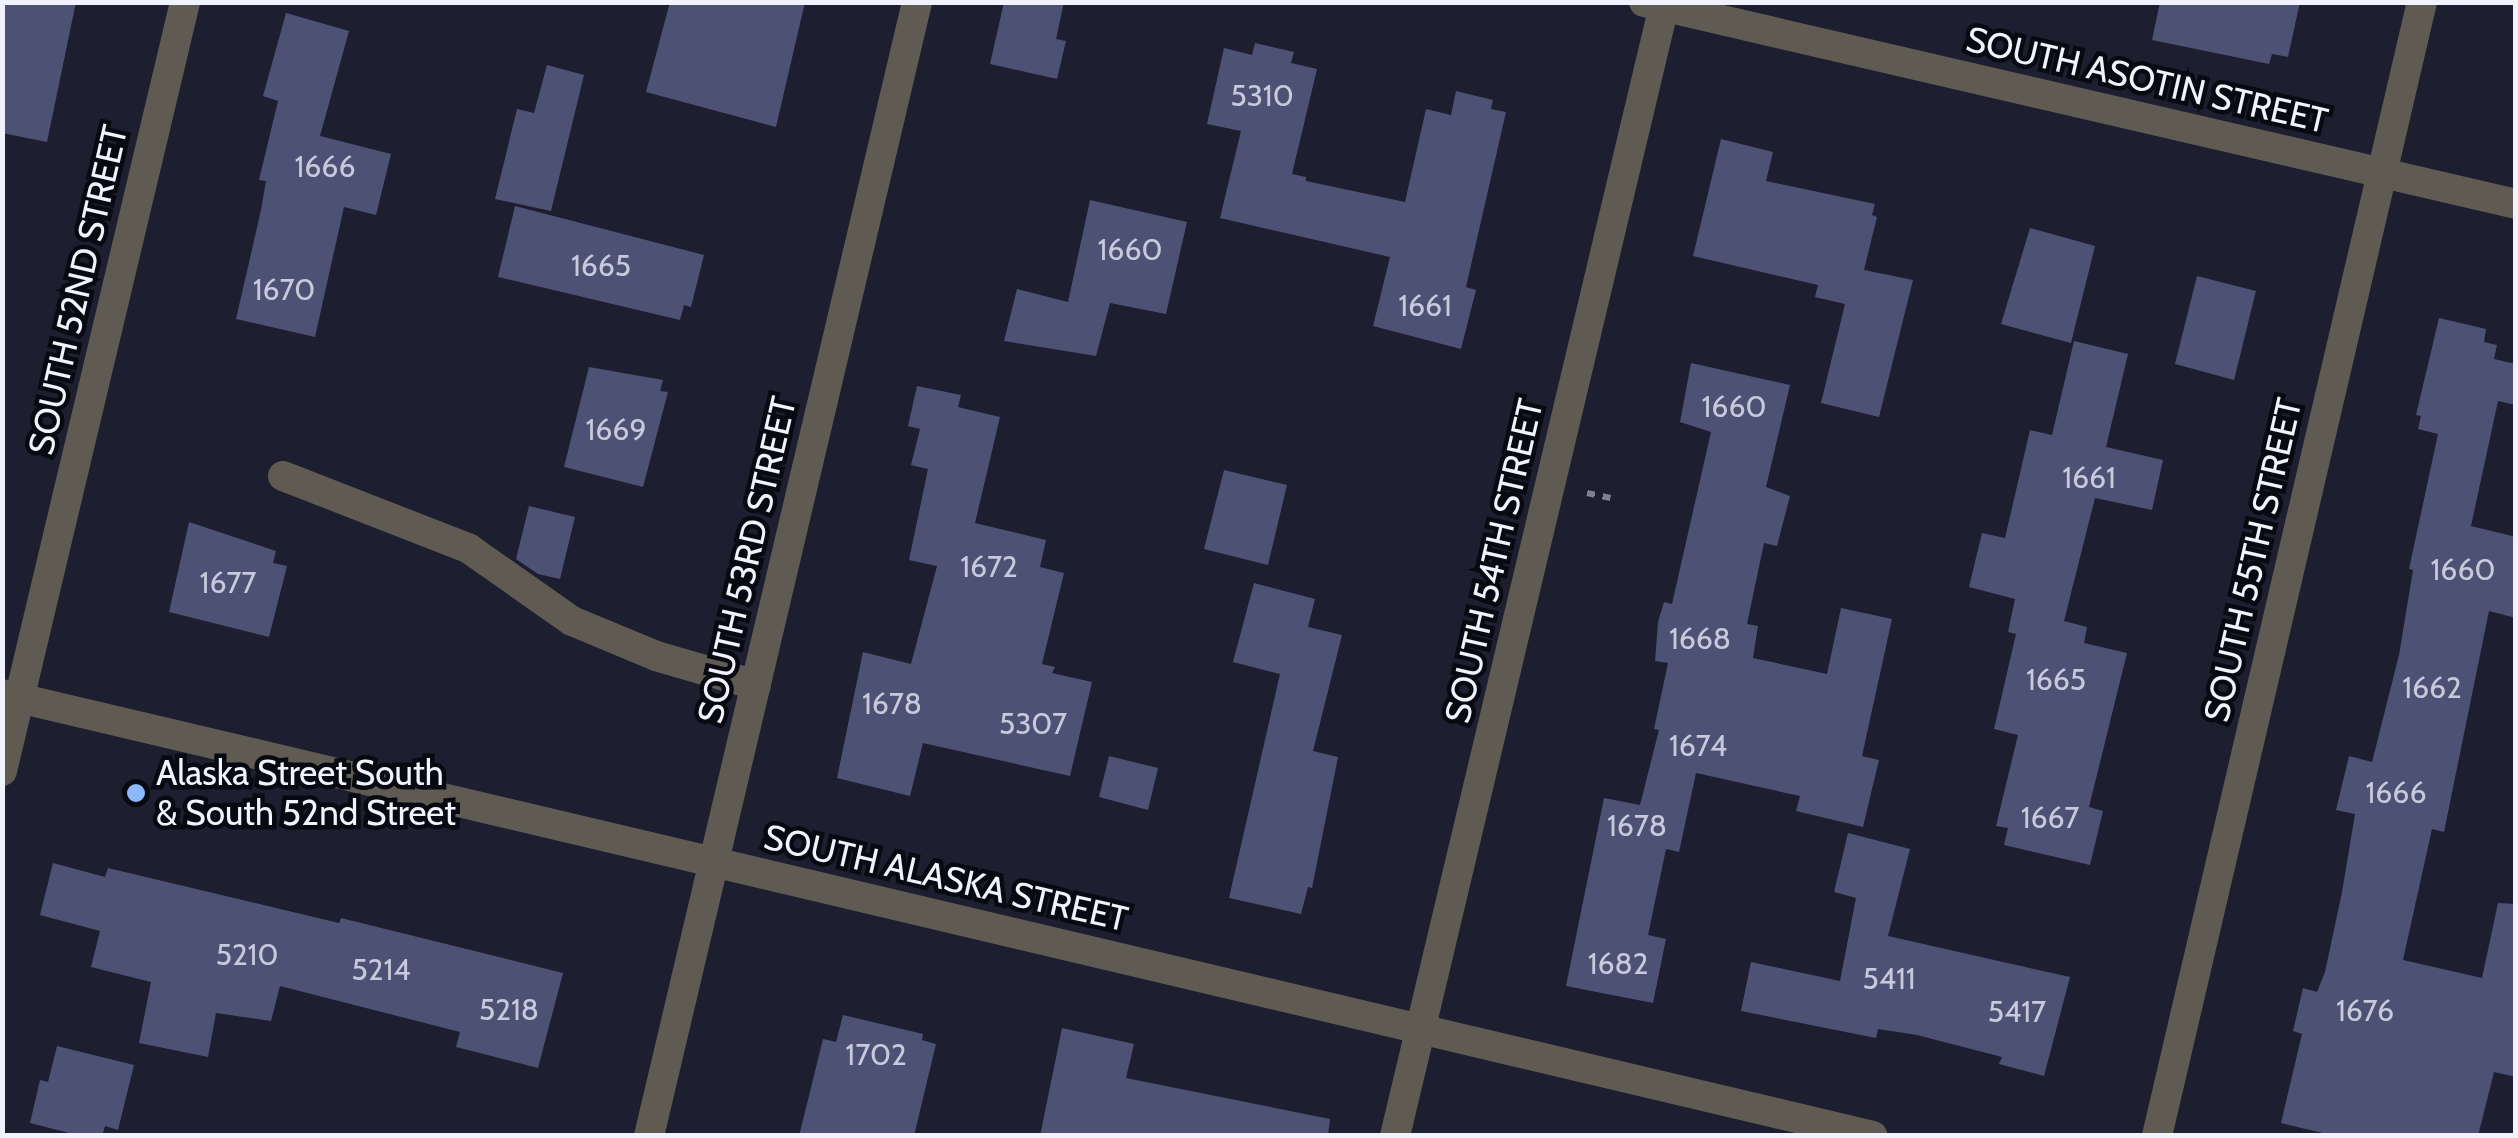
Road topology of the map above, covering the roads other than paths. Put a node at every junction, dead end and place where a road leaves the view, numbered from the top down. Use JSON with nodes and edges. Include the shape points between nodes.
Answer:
{"nodes":[{"id":1,"x":184,"y":2,"type":"edge"},
{"id":2,"x":917,"y":2,"type":"edge"},
{"id":3,"x":2422,"y":2,"type":"edge"},
{"id":4,"x":1658,"y":4,"type":"edge"},
{"id":5,"x":2382,"y":172,"type":"junction"},
{"id":6,"x":2516,"y":204,"type":"edge"},
{"id":7,"x":283,"y":476,"type":"dead end"},
{"id":8,"x":756,"y":685,"type":"junction"},
{"id":9,"x":11,"y":696,"type":"edge"},
{"id":10,"x":2,"y":770,"type":"edge"},
{"id":11,"x":714,"y":862,"type":"junction"},
{"id":12,"x":1422,"y":1029,"type":"junction"},
{"id":13,"x":1776,"y":1124,"type":"edge"},
{"id":14,"x":649,"y":1136,"type":"edge"},
{"id":15,"x":1395,"y":1136,"type":"edge"},
{"id":16,"x":1872,"y":1136,"type":"edge"},
{"id":17,"x":2157,"y":1136,"type":"edge"}],
"edges":[{"from":1,"to":9,"type":"street","name":"SOUTH 52ND STREET"},
{"from":2,"to":8,"type":"street","name":"SOUTH 53RD STREET"},
{"from":3,"to":5,"type":"street","name":"SOUTH 55TH STREET"},
{"from":4,"to":5,"type":"street","name":"SOUTH ASOTIN STREET"},
{"from":4,"to":12,"type":"street","name":"SOUTH 54TH STREET"},
{"from":5,"to":6,"type":"street","name":"SOUTH ASOTIN STREET"},
{"from":5,"to":17,"type":"street","name":"SOUTH 55TH STREET"},
{"from":7,"to":8,"type":"street","via":[[468,548],[572,621],[656,656]]},
{"from":8,"to":11,"type":"street","name":"SOUTH 53RD STREET"},
{"from":9,"to":10,"type":"street","name":"SOUTH 52ND STREET"},
{"from":9,"to":11,"type":"street","name":"SOUTH ALASKA STREET"},
{"from":11,"to":12,"type":"street","name":"SOUTH ALASKA STREET"},
{"from":11,"to":14,"type":"street","name":"SOUTH 53RD STREET"},
{"from":12,"to":13,"type":"street","name":"SOUTH ALASKA STREET"},
{"from":12,"to":15,"type":"street","name":"SOUTH 54TH STREET"},
{"from":13,"to":16,"type":"street","name":"SOUTH ALASKA STREET"}]}
